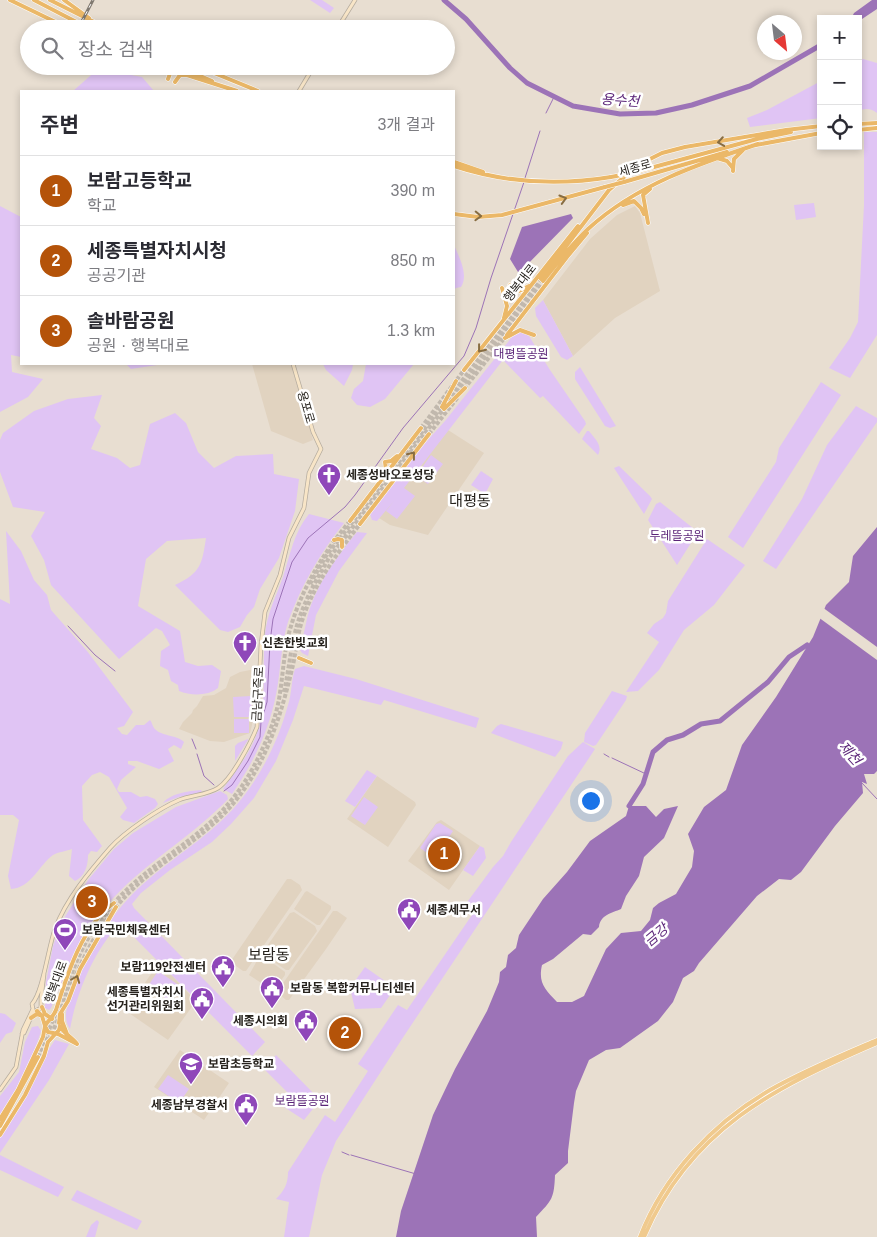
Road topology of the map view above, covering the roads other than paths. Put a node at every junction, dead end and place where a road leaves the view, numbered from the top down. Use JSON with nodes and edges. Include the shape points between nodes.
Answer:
{"nodes":[{"id":1,"x":10,"y":0,"type":"edge"},
{"id":2,"x":34,"y":0,"type":"edge"},
{"id":3,"x":50,"y":0,"type":"edge"},
{"id":4,"x":64,"y":0,"type":"edge"},
{"id":5,"x":355,"y":0,"type":"edge"},
{"id":6,"x":51,"y":20,"type":"edge"},
{"id":7,"x":73,"y":20,"type":"edge"},
{"id":8,"x":89,"y":20,"type":"edge"},
{"id":9,"x":92,"y":20,"type":"edge"},
{"id":10,"x":343,"y":20,"type":"edge"},
{"id":11,"x":169,"y":75,"type":"edge"},
{"id":12,"x":180,"y":75,"type":"edge"},
{"id":13,"x":186,"y":75,"type":"edge"},
{"id":14,"x":199,"y":75,"type":"edge"},
{"id":15,"x":219,"y":75,"type":"edge"},
{"id":16,"x":309,"y":75,"type":"edge"},
{"id":17,"x":168,"y":79,"type":"dead end"},
{"id":18,"x":176,"y":82,"type":"dead end"},
{"id":19,"x":235,"y":90,"type":"edge"},
{"id":20,"x":236,"y":90,"type":"edge"},
{"id":21,"x":256,"y":90,"type":"edge"},
{"id":22,"x":300,"y":90,"type":"edge"},
{"id":23,"x":875,"y":123,"type":"edge"},
{"id":24,"x":862,"y":124,"type":"edge"},
{"id":25,"x":817,"y":127,"type":"edge"},
{"id":26,"x":817,"y":128,"type":"edge"},
{"id":27,"x":876,"y":128,"type":"edge"},
{"id":28,"x":862,"y":130,"type":"edge"},
{"id":29,"x":817,"y":134,"type":"edge"},
{"id":30,"x":758,"y":144,"type":"junction"},
{"id":31,"x":746,"y":148,"type":"junction"},
{"id":32,"x":717,"y":158,"type":"junction"},
{"id":33,"x":455,"y":162,"type":"edge"},
{"id":34,"x":455,"y":166,"type":"edge"},
{"id":35,"x":504,"y":178,"type":"junction"},
{"id":36,"x":661,"y":181,"type":"junction"},
{"id":37,"x":614,"y":208,"type":"junction"},
{"id":38,"x":455,"y":214,"type":"edge"},
{"id":39,"x":541,"y":280,"type":"junction"},
{"id":40,"x":510,"y":285,"type":"dead end"},
{"id":41,"x":502,"y":288,"type":"dead end"},
{"id":42,"x":502,"y":322,"type":"junction"},
{"id":43,"x":498,"y":328,"type":"junction"},
{"id":44,"x":534,"y":335,"type":"dead end"},
{"id":45,"x":506,"y":337,"type":"junction"},
{"id":46,"x":293,"y":365,"type":"edge"},
{"id":47,"x":464,"y":370,"type":"tunnel mouth"},
{"id":48,"x":456,"y":381,"type":"dead end"},
{"id":49,"x":465,"y":388,"type":"tunnel mouth"},
{"id":50,"x":421,"y":428,"type":"tunnel mouth"},
{"id":51,"x":429,"y":434,"type":"tunnel mouth"},
{"id":52,"x":406,"y":448,"type":"junction"},
{"id":53,"x":321,"y":449,"type":"joint"},
{"id":54,"x":374,"y":488,"type":"junction"},
{"id":55,"x":367,"y":498,"type":"junction"},
{"id":56,"x":375,"y":504,"type":"junction"},
{"id":57,"x":350,"y":521,"type":"tunnel mouth"},
{"id":58,"x":360,"y":524,"type":"tunnel mouth"},
{"id":59,"x":334,"y":540,"type":"dead end"},
{"id":60,"x":342,"y":547,"type":"dead end"},
{"id":61,"x":44,"y":974,"type":"junction"},
{"id":62,"x":58,"y":998,"type":"junction"},
{"id":63,"x":36,"y":1001,"type":"junction"},
{"id":64,"x":68,"y":1001,"type":"junction"},
{"id":65,"x":42,"y":1005,"type":"junction"},
{"id":66,"x":57,"y":1007,"type":"junction"},
{"id":67,"x":35,"y":1010,"type":"junction"},
{"id":68,"x":43,"y":1014,"type":"junction"},
{"id":69,"x":31,"y":1018,"type":"junction"},
{"id":70,"x":52,"y":1019,"type":"junction"},
{"id":71,"x":59,"y":1024,"type":"junction"},
{"id":72,"x":46,"y":1027,"type":"junction"},
{"id":73,"x":56,"y":1033,"type":"junction"},
{"id":74,"x":22,"y":1034,"type":"junction"},
{"id":75,"x":66,"y":1036,"type":"junction"},
{"id":76,"x":877,"y":1041,"type":"edge"},
{"id":77,"x":35,"y":1051,"type":"junction"},
{"id":78,"x":42,"y":1056,"type":"junction"},
{"id":79,"x":0,"y":1090,"type":"edge"},
{"id":80,"x":0,"y":1118,"type":"edge"},
{"id":81,"x":0,"y":1126,"type":"edge"},
{"id":82,"x":0,"y":1134,"type":"edge"},
{"id":83,"x":642,"y":1237,"type":"edge"}],
"edges":[{"from":1,"to":6,"type":"highway"},
{"from":2,"to":7,"type":"highway"},
{"from":3,"to":8,"type":"highway"},
{"from":4,"to":9,"type":"highway"},
{"from":5,"to":10,"type":"main road"},
{"from":11,"to":17,"type":"highway"},
{"from":12,"to":18,"type":"highway"},
{"from":13,"to":19,"type":"highway"},
{"from":14,"to":20,"type":"highway"},
{"from":15,"to":21,"type":"highway"},
{"from":16,"to":22,"type":"main road"},
{"from":23,"to":24,"type":"highway"},
{"from":25,"to":39,"type":"highway","one_way":true,"via":[[685,147],[662,153],[638,165],[609,190]]},
{"from":26,"to":35,"type":"highway","name":"세종로","bridge":true,"via":[[757,139],[611,177],[563,183]]},
{"from":27,"to":28,"type":"highway"},
{"from":29,"to":30,"type":"highway","name":"세종로"},
{"from":30,"to":31,"type":"highway","name":"행복대로"},
{"from":38,"to":30,"type":"highway","name":"세종로","one_way":true,"bridge":true,"via":[[478,217],[522,211]]},
{"from":31,"to":32,"type":"highway","name":"행복대로"},
{"from":31,"to":32,"type":"highway","via":[[734,159],[733,172],[727,161]]},
{"from":32,"to":36,"type":"highway","name":"행복대로"},
{"from":33,"to":35,"type":"highway"},
{"from":34,"to":35,"type":"highway","name":"세종로"},
{"from":36,"to":37,"type":"highway","name":"행복대로"},
{"from":36,"to":37,"type":"highway","via":[[643,195],[648,222],[634,201]]},
{"from":37,"to":39,"type":"highway","name":"행복대로"},
{"from":39,"to":40,"type":"highway","via":[[519,291]]},
{"from":39,"to":42,"type":"highway","name":"행복대로"},
{"from":39,"to":45,"type":"highway","name":"행복대로"},
{"from":41,"to":42,"type":"highway","via":[[507,306]]},
{"from":42,"to":43,"type":"highway","name":"행복대로"},
{"from":43,"to":45,"type":"highway","via":[[506,328]]},
{"from":43,"to":47,"type":"highway","name":"행복대로","one_way":true},
{"from":44,"to":45,"type":"highway","via":[[520,330]]},
{"from":46,"to":53,"type":"main road","name":"용포로"},
{"from":48,"to":49,"type":"highway","via":[[443,408]]},
{"from":50,"to":52,"type":"highway"},
{"from":56,"to":51,"type":"highway","one_way":true},
{"from":52,"to":54,"type":"highway"},
{"from":52,"to":54,"type":"highway","via":[[392,461],[385,462],[386,470]]},
{"from":53,"to":61,"type":"main road","name":"금남구즉로","via":[[309,473],[304,508],[289,538],[280,575],[265,612],[257,727],[250,743],[219,787],[174,803],[111,847],[58,921]]},
{"from":54,"to":55,"type":"highway"},
{"from":55,"to":56,"type":"highway","via":[[369,504]]},
{"from":55,"to":57,"type":"highway"},
{"from":56,"to":58,"type":"highway"},
{"from":59,"to":60,"type":"highway","via":[[342,540]]},
{"from":61,"to":63,"type":"main road","name":"금남구즉로"},
{"from":61,"to":65,"type":"main road","name":"금남구즉로"},
{"from":62,"to":64,"type":"highway","via":[[63,1003]]},
{"from":64,"to":62,"type":"highway","name":"행복대로","one_way":true,"via":[[84,961],[115,905],[106,909],[86,936]]},
{"from":62,"to":66,"type":"highway","name":"행복대로"},
{"from":63,"to":65,"type":"main road"},
{"from":63,"to":67,"type":"main road","name":"금남구즉로","via":[[32,1004]]},
{"from":64,"to":71,"type":"highway","name":"행복대로","via":[[60,1014]]},
{"from":64,"to":75,"type":"highway","via":[[62,1018]]},
{"from":65,"to":67,"type":"main road"},
{"from":65,"to":68,"type":"highway"},
{"from":66,"to":68,"type":"highway","via":[[52,1014]]},
{"from":66,"to":70,"type":"highway","name":"행복대로"},
{"from":67,"to":68,"type":"highway"},
{"from":67,"to":69,"type":"main road"},
{"from":67,"to":74,"type":"main road"},
{"from":68,"to":69,"type":"highway"},
{"from":68,"to":70,"type":"highway"},
{"from":68,"to":72,"type":"highway"},
{"from":69,"to":74,"type":"main road"},
{"from":70,"to":71,"type":"highway"},
{"from":70,"to":72,"type":"highway"},
{"from":71,"to":73,"type":"highway"},
{"from":71,"to":75,"type":"highway"},
{"from":72,"to":73,"type":"highway","via":[[51,1033]]},
{"from":72,"to":77,"type":"highway"},
{"from":73,"to":75,"type":"highway"},
{"from":73,"to":78,"type":"highway"},
{"from":74,"to":79,"type":"main road","via":[[16,1066]]},
{"from":75,"to":78,"type":"highway","via":[[52,1040]]},
{"from":76,"to":83,"type":"main road","via":[[772,1093],[718,1133],[691,1160]]},
{"from":77,"to":78,"type":"highway","via":[[40,1050]]},
{"from":77,"to":80,"type":"highway","via":[[18,1090]]},
{"from":78,"to":81,"type":"highway"},
{"from":78,"to":82,"type":"highway","via":[[25,1095]]}]}
